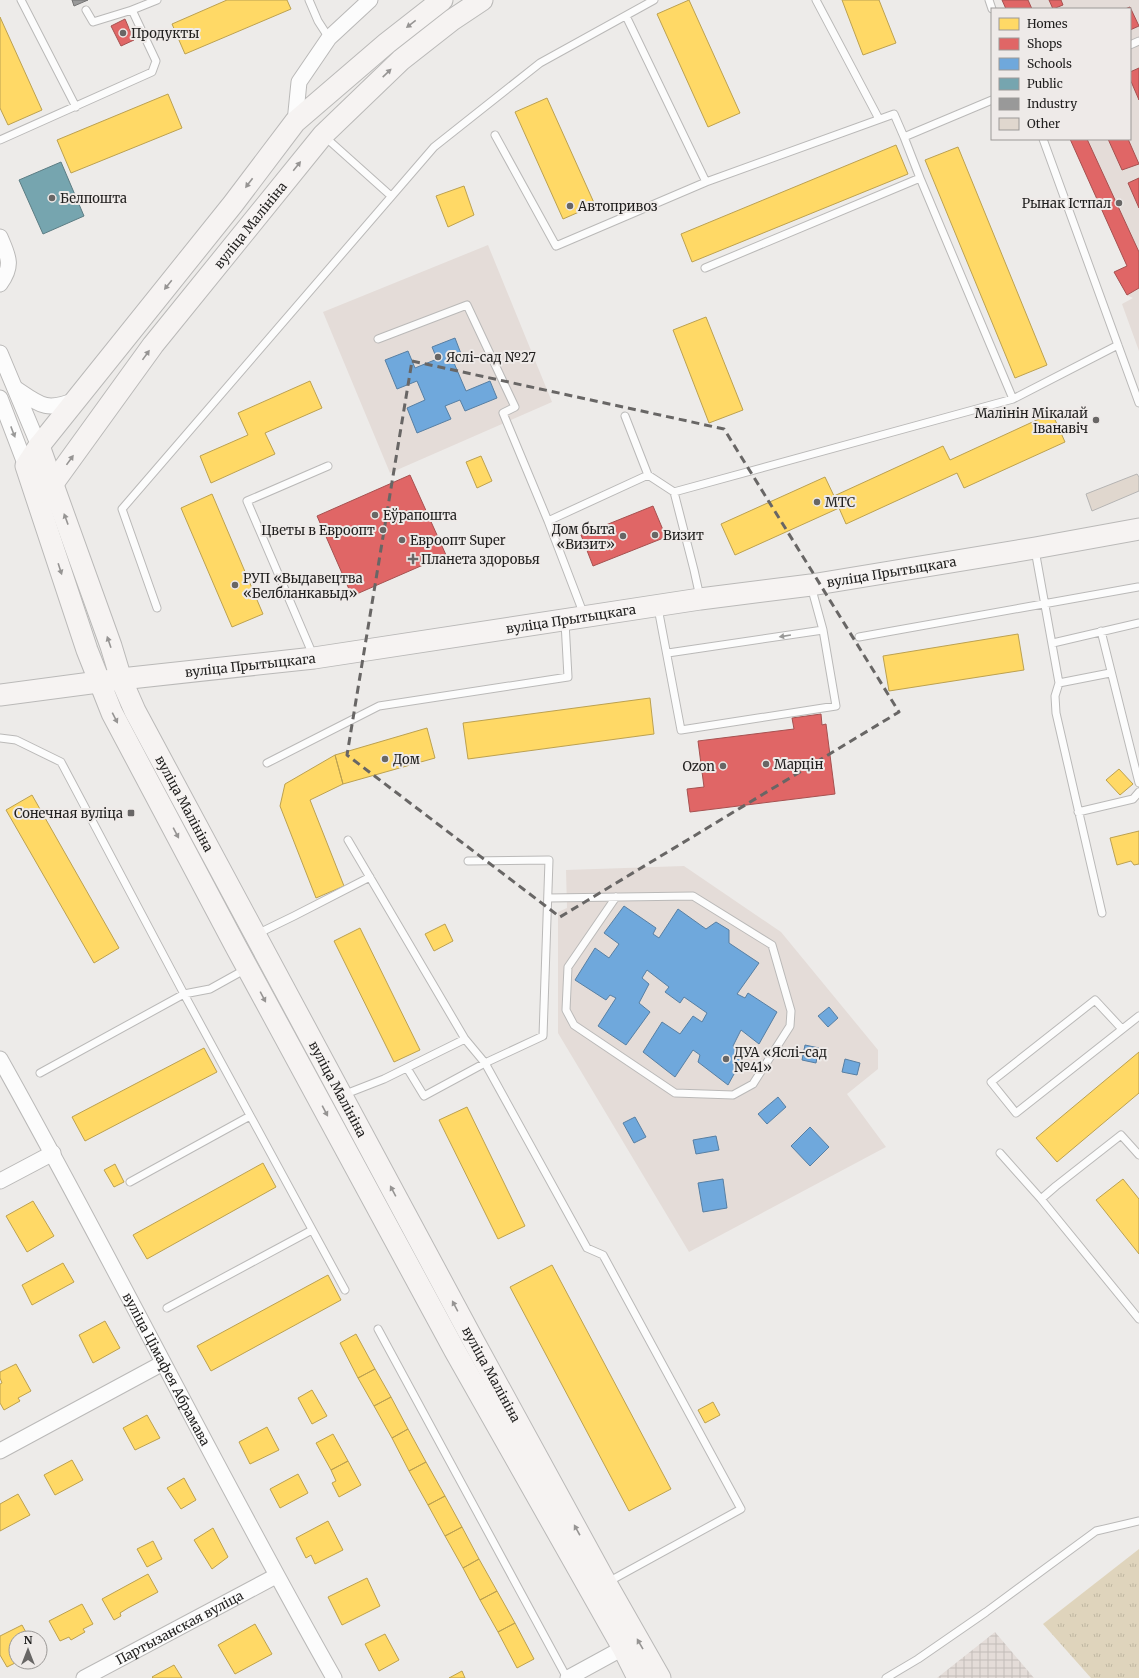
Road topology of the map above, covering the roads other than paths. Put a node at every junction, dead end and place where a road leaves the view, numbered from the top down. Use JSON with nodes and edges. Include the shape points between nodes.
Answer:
{"nodes":[{"id":1,"x":21,"y":0,"type":"edge"},
{"id":2,"x":158,"y":0,"type":"edge"},
{"id":3,"x":309,"y":0,"type":"edge"},
{"id":4,"x":370,"y":0,"type":"edge"},
{"id":5,"x":442,"y":0,"type":"edge"},
{"id":6,"x":482,"y":0,"type":"edge"},
{"id":7,"x":654,"y":0,"type":"edge"},
{"id":8,"x":816,"y":0,"type":"edge"},
{"id":9,"x":86,"y":10,"type":"dead end"},
{"id":10,"x":132,"y":10,"type":"junction"},
{"id":11,"x":626,"y":16,"type":"junction"},
{"id":12,"x":329,"y":38,"type":"junction"},
{"id":13,"x":991,"y":100,"type":"edge"},
{"id":14,"x":76,"y":107,"type":"junction"},
{"id":15,"x":879,"y":119,"type":"junction"},
{"id":16,"x":295,"y":122,"type":"junction"},
{"id":17,"x":323,"y":135,"type":"junction"},
{"id":18,"x":496,"y":135,"type":"dead end"},
{"id":19,"x":904,"y":137,"type":"junction"},
{"id":20,"x":0,"y":140,"type":"edge"},
{"id":21,"x":1043,"y":140,"type":"edge"},
{"id":22,"x":920,"y":178,"type":"junction"},
{"id":23,"x":706,"y":182,"type":"junction"},
{"id":24,"x":391,"y":196,"type":"junction"},
{"id":25,"x":0,"y":237,"type":"edge"},
{"id":26,"x":705,"y":268,"type":"dead end"},
{"id":27,"x":0,"y":284,"type":"edge"},
{"id":28,"x":378,"y":339,"type":"dead end"},
{"id":29,"x":1118,"y":345,"type":"junction"},
{"id":30,"x":0,"y":353,"type":"edge"},
{"id":31,"x":15,"y":388,"type":"junction"},
{"id":32,"x":0,"y":398,"type":"edge"},
{"id":33,"x":1013,"y":399,"type":"junction"},
{"id":34,"x":75,"y":400,"type":"junction"},
{"id":35,"x":1139,"y":403,"type":"edge"},
{"id":36,"x":624,"y":416,"type":"dead end"},
{"id":37,"x":39,"y":446,"type":"junction"},
{"id":38,"x":26,"y":466,"type":"junction"},
{"id":39,"x":328,"y":466,"type":"dead end"},
{"id":40,"x":648,"y":475,"type":"junction"},
{"id":41,"x":53,"y":483,"type":"junction"},
{"id":42,"x":674,"y":492,"type":"junction"},
{"id":43,"x":38,"y":503,"type":"junction"},
{"id":44,"x":548,"y":521,"type":"junction"},
{"id":45,"x":1139,"y":529,"type":"edge"},
{"id":46,"x":1035,"y":548,"type":"junction"},
{"id":47,"x":811,"y":584,"type":"junction"},
{"id":48,"x":1138,"y":587,"type":"dead end"},
{"id":49,"x":700,"y":599,"type":"junction"},
{"id":50,"x":1046,"y":604,"type":"junction"},
{"id":51,"x":658,"y":606,"type":"junction"},
{"id":52,"x":157,"y":608,"type":"dead end"},
{"id":53,"x":575,"y":619,"type":"junction"},
{"id":54,"x":1139,"y":623,"type":"edge"},
{"id":55,"x":823,"y":630,"type":"junction"},
{"id":56,"x":1101,"y":631,"type":"junction"},
{"id":57,"x":859,"y":637,"type":"dead end"},
{"id":58,"x":1053,"y":643,"type":"junction"},
{"id":59,"x":668,"y":653,"type":"junction"},
{"id":60,"x":314,"y":658,"type":"junction"},
{"id":61,"x":1110,"y":673,"type":"junction"},
{"id":62,"x":121,"y":679,"type":"junction"},
{"id":63,"x":100,"y":682,"type":"junction"},
{"id":64,"x":1059,"y":683,"type":"junction"},
{"id":65,"x":0,"y":695,"type":"edge"},
{"id":66,"x":0,"y":738,"type":"edge"},
{"id":67,"x":266,"y":763,"type":"dead end"},
{"id":68,"x":1139,"y":784,"type":"edge"},
{"id":69,"x":1139,"y":792,"type":"edge"},
{"id":70,"x":1078,"y":812,"type":"junction"},
{"id":71,"x":348,"y":840,"type":"dead end"},
{"id":72,"x":468,"y":861,"type":"dead end"},
{"id":73,"x":370,"y":877,"type":"junction"},
{"id":74,"x":616,"y":897,"type":"junction"},
{"id":75,"x":548,"y":898,"type":"junction"},
{"id":76,"x":1102,"y":913,"type":"dead end"},
{"id":77,"x":245,"y":940,"type":"junction"},
{"id":78,"x":248,"y":968,"type":"junction"},
{"id":79,"x":184,"y":994,"type":"junction"},
{"id":80,"x":1139,"y":1016,"type":"edge"},
{"id":81,"x":1122,"y":1029,"type":"junction"},
{"id":82,"x":466,"y":1039,"type":"junction"},
{"id":83,"x":0,"y":1059,"type":"edge"},
{"id":84,"x":485,"y":1064,"type":"junction"},
{"id":85,"x":407,"y":1068,"type":"junction"},
{"id":86,"x":40,"y":1073,"type":"dead end"},
{"id":87,"x":341,"y":1095,"type":"junction"},
{"id":88,"x":250,"y":1116,"type":"junction"},
{"id":89,"x":53,"y":1153,"type":"junction"},
{"id":90,"x":1000,"y":1153,"type":"dead end"},
{"id":91,"x":1139,"y":1155,"type":"edge"},
{"id":92,"x":0,"y":1181,"type":"edge"},
{"id":93,"x":130,"y":1182,"type":"dead end"},
{"id":94,"x":1042,"y":1199,"type":"junction"},
{"id":95,"x":312,"y":1230,"type":"junction"},
{"id":96,"x":345,"y":1290,"type":"dead end"},
{"id":97,"x":167,"y":1308,"type":"dead end"},
{"id":98,"x":1139,"y":1319,"type":"edge"},
{"id":99,"x":378,"y":1329,"type":"dead end"},
{"id":100,"x":163,"y":1363,"type":"junction"},
{"id":101,"x":0,"y":1451,"type":"edge"},
{"id":102,"x":1139,"y":1521,"type":"edge"},
{"id":103,"x":276,"y":1576,"type":"junction"},
{"id":104,"x":606,"y":1583,"type":"junction"},
{"id":105,"x":623,"y":1648,"type":"junction"},
{"id":106,"x":84,"y":1678,"type":"edge"},
{"id":107,"x":334,"y":1678,"type":"edge"},
{"id":108,"x":567,"y":1678,"type":"edge"},
{"id":109,"x":638,"y":1678,"type":"edge"},
{"id":110,"x":660,"y":1678,"type":"edge"},
{"id":111,"x":886,"y":1678,"type":"edge"}],
"edges":[{"from":1,"to":14,"type":"lane"},
{"from":2,"to":10,"type":"lane"},
{"from":3,"to":12,"type":"lane"},
{"from":4,"to":12,"type":"street"},
{"from":5,"to":16,"type":"main road","name":"вуліца Малініна","one_way":true},
{"from":17,"to":6,"type":"main road","name":"вуліца Малініна","one_way":true,"via":[[401,60]]},
{"from":7,"to":11,"type":"lane"},
{"from":8,"to":15,"type":"lane"},
{"from":9,"to":10,"type":"lane","via":[[93,22]]},
{"from":10,"to":14,"type":"lane","via":[[156,61],[152,72]]},
{"from":11,"to":23,"type":"lane"},
{"from":11,"to":24,"type":"lane","via":[[540,63],[434,147]]},
{"from":12,"to":16,"type":"street","via":[[299,82]]},
{"from":13,"to":19,"type":"lane"},
{"from":14,"to":20,"type":"lane"},
{"from":15,"to":19,"type":"lane","via":[[894,114]]},
{"from":15,"to":23,"type":"lane"},
{"from":16,"to":34,"type":"main road","name":"вуліца Малініна","one_way":true,"via":[[228,210]]},
{"from":17,"to":24,"type":"lane"},
{"from":41,"to":17,"type":"main road","name":"вуліца Малініна","one_way":true,"via":[[153,345]]},
{"from":18,"to":23,"type":"lane","via":[[556,246]]},
{"from":19,"to":22,"type":"lane"},
{"from":21,"to":29,"type":"lane"},
{"from":22,"to":26,"type":"lane"},
{"from":22,"to":33,"type":"lane"},
{"from":24,"to":52,"type":"lane","via":[[122,509]]},
{"from":25,"to":27,"type":"street","via":[[10,259],[5,277]]},
{"from":28,"to":44,"type":"lane","via":[[467,305],[515,407],[503,413]]},
{"from":29,"to":33,"type":"lane"},
{"from":29,"to":35,"type":"lane"},
{"from":30,"to":31,"type":"street"},
{"from":31,"to":34,"type":"street","via":[[32,400],[47,406],[61,406]]},
{"from":31,"to":37,"type":"street"},
{"from":32,"to":38,"type":"street","one_way":true},
{"from":33,"to":42,"type":"lane"},
{"from":34,"to":37,"type":"main road","name":"вуліца Малініна"},
{"from":36,"to":40,"type":"lane"},
{"from":37,"to":38,"type":"main road","name":"вуліца Малініна"},
{"from":37,"to":41,"type":"main road","name":"вуліца Малініна"},
{"from":38,"to":43,"type":"main road","name":"вуліца Малініна"},
{"from":39,"to":60,"type":"lane","via":[[247,501]]},
{"from":40,"to":42,"type":"lane"},
{"from":40,"to":44,"type":"lane"},
{"from":41,"to":43,"type":"main road","name":"вуліца Малініна"},
{"from":62,"to":41,"type":"main road","name":"вуліца Малініна","one_way":true},
{"from":42,"to":49,"type":"lane"},
{"from":43,"to":63,"type":"main road","name":"вуліца Малініна","one_way":true},
{"from":44,"to":53,"type":"lane"},
{"from":45,"to":46,"type":"main road","name":"вуліца Прытыцкага"},
{"from":46,"to":47,"type":"main road","name":"вуліца Прытыцкага"},
{"from":46,"to":50,"type":"lane"},
{"from":47,"to":49,"type":"main road","name":"вуліца Прытыцкага"},
{"from":47,"to":55,"type":"lane"},
{"from":48,"to":50,"type":"lane"},
{"from":49,"to":51,"type":"main road","name":"вуліца Прытыцкага"},
{"from":50,"to":57,"type":"lane"},
{"from":50,"to":58,"type":"lane"},
{"from":51,"to":53,"type":"main road","name":"вуліца Прытыцкага"},
{"from":51,"to":59,"type":"lane"},
{"from":53,"to":60,"type":"main road","name":"вуліца Прытыцкага"},
{"from":53,"to":67,"type":"lane","via":[[568,677],[379,706]]},
{"from":54,"to":56,"type":"lane"},
{"from":55,"to":59,"type":"lane","one_way":true},
{"from":55,"to":59,"type":"lane","via":[[836,706],[681,730]]},
{"from":56,"to":58,"type":"lane"},
{"from":56,"to":61,"type":"lane"},
{"from":58,"to":64,"type":"lane"},
{"from":60,"to":62,"type":"main road","name":"вуліца Прытыцкага"},
{"from":61,"to":64,"type":"lane"},
{"from":61,"to":68,"type":"lane"},
{"from":62,"to":63,"type":"main road","name":"вуліца Прытыцкага"},
{"from":62,"to":77,"type":"main road","name":"вуліца Малініна"},
{"from":63,"to":65,"type":"main road","name":"вуліца Прытыцкага"},
{"from":63,"to":77,"type":"main road","name":"вуліца Малініна","one_way":true,"via":[[112,713]]},
{"from":64,"to":70,"type":"lane","via":[[1055,696],[1056,713]]},
{"from":66,"to":79,"type":"lane","via":[[16,740],[61,762]]},
{"from":69,"to":70,"type":"lane","via":[[1133,799]]},
{"from":70,"to":76,"type":"lane"},
{"from":71,"to":73,"type":"lane"},
{"from":72,"to":75,"type":"lane","via":[[549,860]]},
{"from":73,"to":77,"type":"lane"},
{"from":73,"to":82,"type":"lane"},
{"from":74,"to":74,"type":"lane","via":[[693,896],[772,945],[790,1011],[790,1026],[753,1084],[733,1095],[675,1093],[574,1025],[566,1010],[568,967]]},
{"from":74,"to":75,"type":"lane"},
{"from":75,"to":84,"type":"lane","via":[[543,1036]]},
{"from":77,"to":78,"type":"main road","name":"вуліца Малініна"},
{"from":77,"to":87,"type":"main road","name":"вуліца Малініна"},
{"from":78,"to":79,"type":"lane","via":[[210,989]]},
{"from":78,"to":105,"type":"main road","name":"вуліца Малініна","one_way":true,"via":[[455,1351]]},
{"from":79,"to":86,"type":"lane"},
{"from":79,"to":88,"type":"lane"},
{"from":80,"to":81,"type":"lane"},
{"from":81,"to":81,"type":"lane","via":[[1016,1113],[991,1082],[1095,1000]]},
{"from":82,"to":84,"type":"lane"},
{"from":82,"to":85,"type":"lane"},
{"from":83,"to":89,"type":"street","name":"вуліца Цімафея Абрамава"},
{"from":84,"to":85,"type":"lane","via":[[424,1096]]},
{"from":84,"to":104,"type":"lane","via":[[587,1248],[603,1255],[741,1509]]},
{"from":85,"to":87,"type":"lane"},
{"from":104,"to":87,"type":"main road","name":"вуліца Малініна","one_way":true},
{"from":88,"to":93,"type":"lane"},
{"from":88,"to":95,"type":"lane"},
{"from":89,"to":92,"type":"street"},
{"from":89,"to":100,"type":"street","name":"вуліца Цімафея Абрамава"},
{"from":90,"to":94,"type":"lane"},
{"from":91,"to":94,"type":"lane","via":[[1121,1135]]},
{"from":94,"to":98,"type":"lane"},
{"from":95,"to":96,"type":"lane"},
{"from":95,"to":97,"type":"lane"},
{"from":99,"to":108,"type":"lane"},
{"from":100,"to":101,"type":"street"},
{"from":100,"to":103,"type":"street","name":"вуліца Цімафея Абрамава"},
{"from":102,"to":111,"type":"lane","via":[[1096,1531],[962,1629]]},
{"from":103,"to":106,"type":"street","name":"Партызанская вуліца"},
{"from":103,"to":107,"type":"street","name":"вуліца Цімафея Абрамава"},
{"from":110,"to":104,"type":"main road","name":"вуліца Малініна","one_way":true},
{"from":105,"to":108,"type":"street"},
{"from":105,"to":109,"type":"main road","name":"вуліца Малініна"}]}
